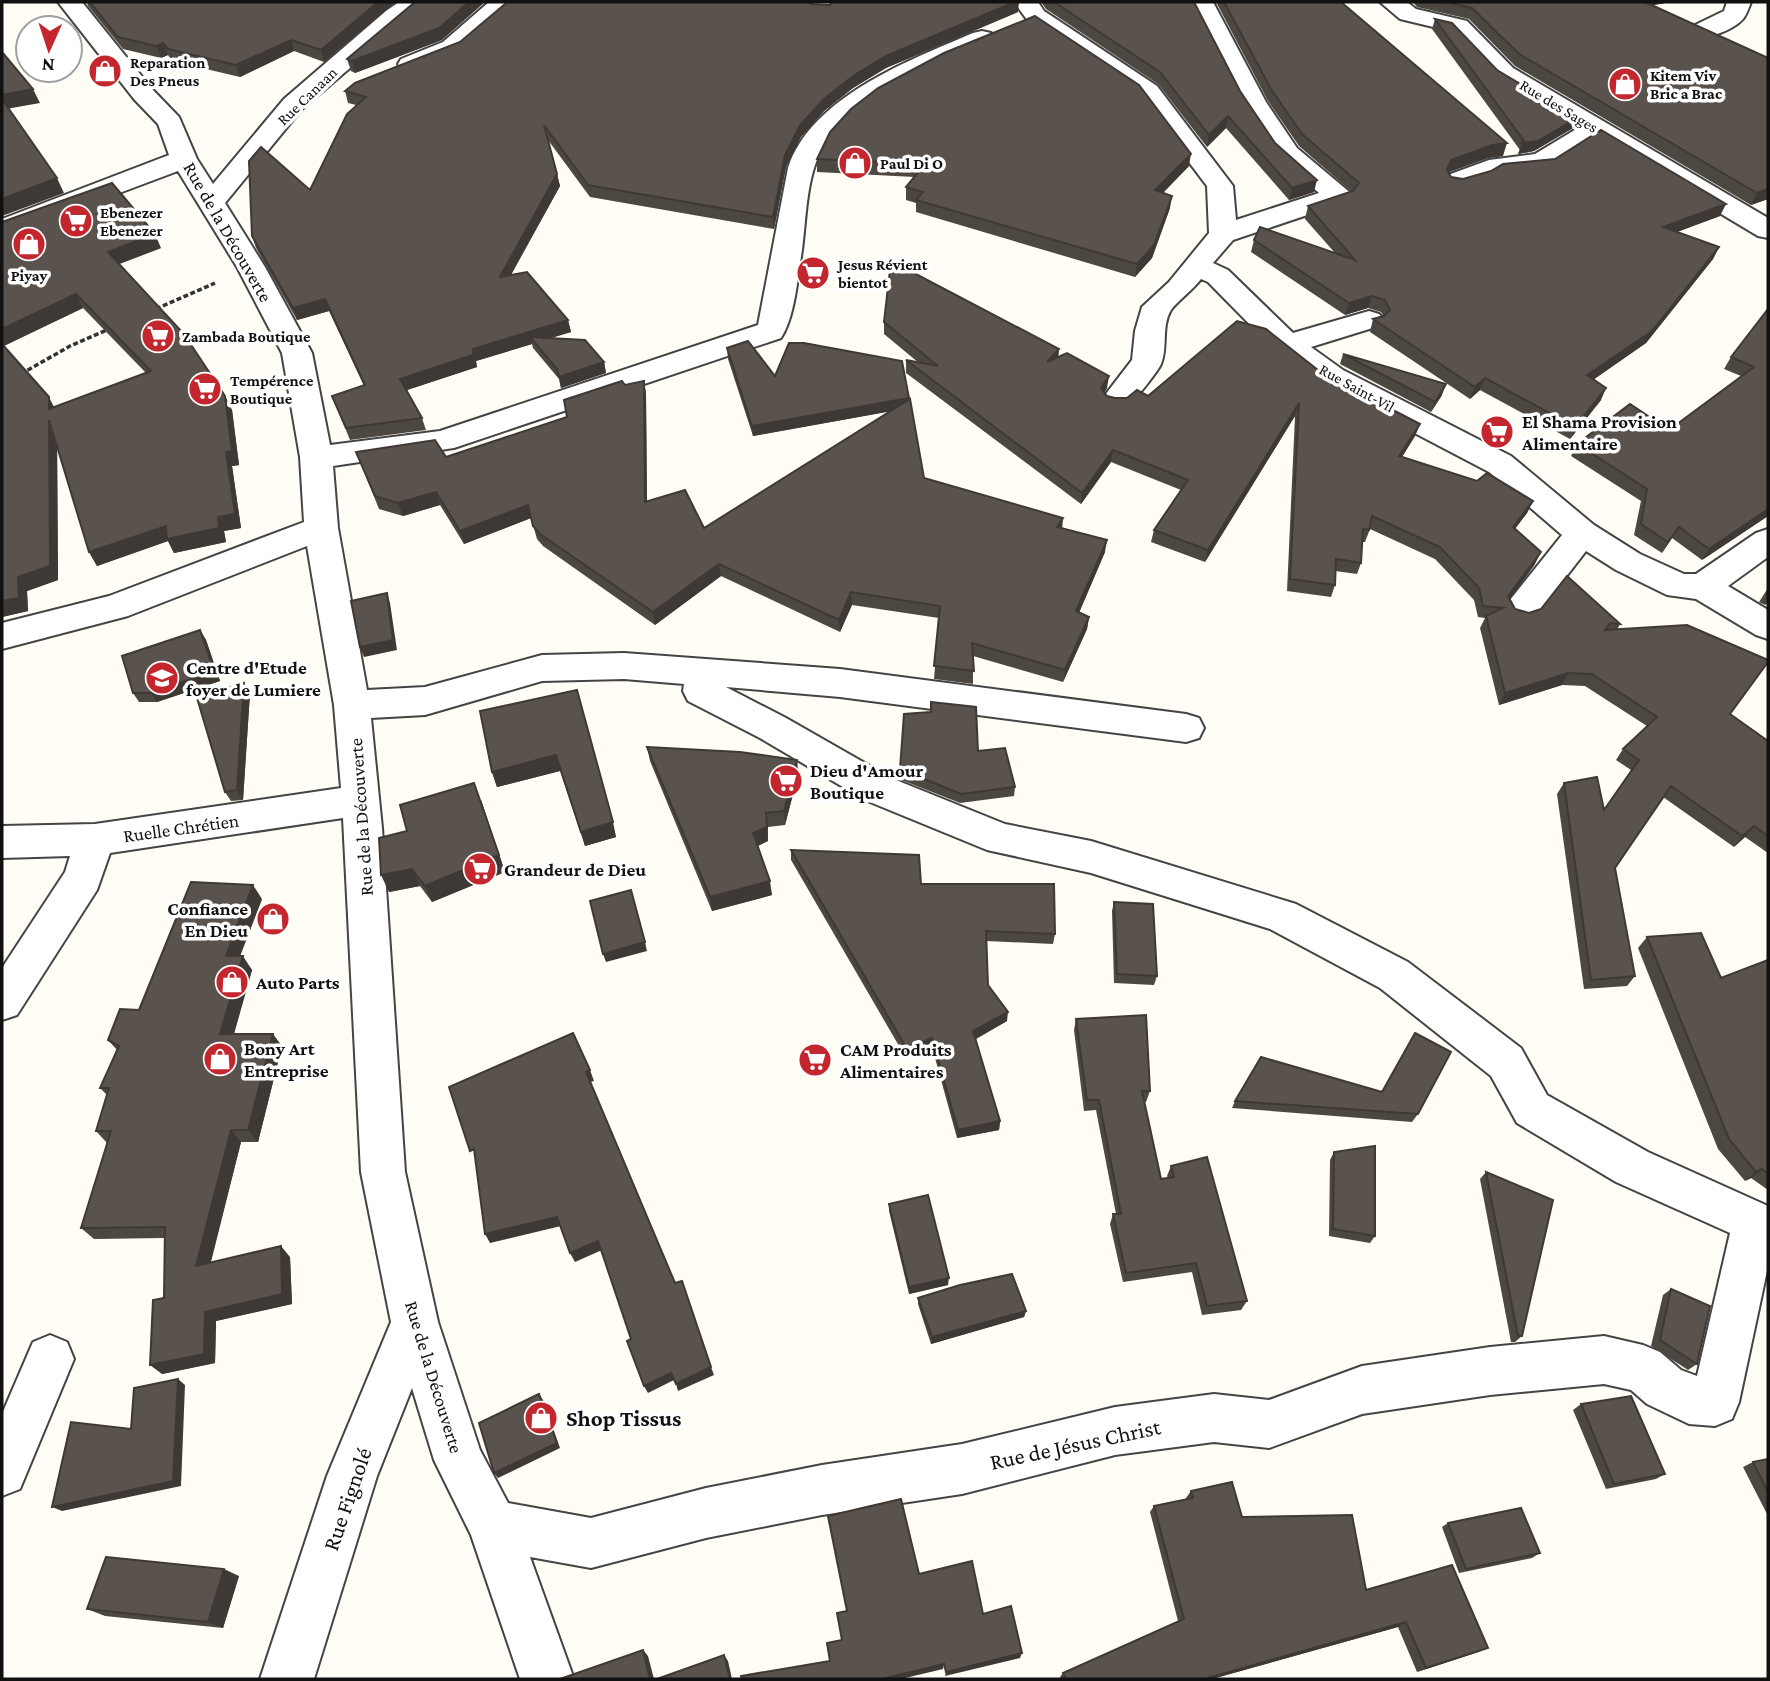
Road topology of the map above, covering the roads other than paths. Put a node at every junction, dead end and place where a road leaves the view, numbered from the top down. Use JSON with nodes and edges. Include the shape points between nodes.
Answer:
{"nodes":[{"id":1,"x":70,"y":2,"type":"edge"},
{"id":2,"x":415,"y":2,"type":"edge"},
{"id":3,"x":501,"y":2,"type":"edge"},
{"id":4,"x":1201,"y":2,"type":"edge"},
{"id":5,"x":1392,"y":2,"type":"edge"},
{"id":6,"x":1739,"y":2,"type":"edge"},
{"id":7,"x":1031,"y":9,"type":"edge"},
{"id":8,"x":1702,"y":31,"type":"edge"},
{"id":9,"x":386,"y":73,"type":"edge"},
{"id":10,"x":349,"y":87,"type":"edge"},
{"id":11,"x":293,"y":104,"type":"junction"},
{"id":12,"x":1596,"y":128,"type":"junction"},
{"id":13,"x":184,"y":159,"type":"junction"},
{"id":14,"x":1458,"y":181,"type":"edge"},
{"id":15,"x":211,"y":203,"type":"junction"},
{"id":16,"x":2,"y":229,"type":"edge"},
{"id":17,"x":1768,"y":230,"type":"edge"},
{"id":18,"x":1223,"y":234,"type":"junction"},
{"id":19,"x":1196,"y":266,"type":"junction"},
{"id":20,"x":1369,"y":320,"type":"dead end"},
{"id":21,"x":1287,"y":344,"type":"junction"},
{"id":22,"x":1117,"y":399,"type":"edge"},
{"id":23,"x":316,"y":457,"type":"junction"},
{"id":24,"x":321,"y":528,"type":"junction"},
{"id":25,"x":1582,"y":533,"type":"junction"},
{"id":26,"x":1768,"y":541,"type":"edge"},
{"id":27,"x":1702,"y":587,"type":"junction"},
{"id":28,"x":1522,"y":609,"type":"edge"},
{"id":29,"x":1768,"y":626,"type":"edge"},
{"id":30,"x":2,"y":636,"type":"edge"},
{"id":31,"x":703,"y":674,"type":"junction"},
{"id":32,"x":352,"y":705,"type":"junction"},
{"id":33,"x":1186,"y":728,"type":"dead end"},
{"id":34,"x":359,"y":800,"type":"junction"},
{"id":35,"x":95,"y":840,"type":"junction"},
{"id":36,"x":2,"y":842,"type":"edge"},
{"id":37,"x":2,"y":1002,"type":"edge"},
{"id":38,"x":1762,"y":1225,"type":"edge"},
{"id":39,"x":415,"y":1322,"type":"junction"},
{"id":40,"x":50,"y":1359,"type":"dead end"},
{"id":41,"x":2,"y":1471,"type":"edge"},
{"id":42,"x":493,"y":1525,"type":"junction"},
{"id":43,"x":287,"y":1679,"type":"edge"},
{"id":44,"x":547,"y":1679,"type":"edge"}],
"edges":[{"from":1,"to":13,"type":"street","name":"Rue de la Découverte","via":[[170,122]]},
{"from":2,"to":11,"type":"street","name":"Rue Canaan"},
{"from":3,"to":9,"type":"street","via":[[452,47]]},
{"from":4,"to":18,"type":"street","via":[[1253,102],[1288,154],[1339,195]]},
{"from":5,"to":12,"type":"street","name":"Rue des Sages","via":[[1408,14],[1458,26],[1504,73]]},
{"from":6,"to":8,"type":"street","via":[[1734,15]]},
{"from":7,"to":18,"type":"street","via":[[1148,91],[1220,186]]},
{"from":7,"to":23,"type":"street","via":[[917,65],[871,92],[826,128],[807,154],[799,179],[771,331],[443,441]]},
{"from":10,"to":11,"type":"street"},
{"from":11,"to":15,"type":"street","name":"Rue Canaan"},
{"from":12,"to":14,"type":"street","via":[[1541,162],[1489,168]]},
{"from":12,"to":17,"type":"street","name":"Rue des Sages"},
{"from":13,"to":15,"type":"street","name":"Rue de la Découverte"},
{"from":13,"to":16,"type":"street"},
{"from":15,"to":23,"type":"street","name":"Rue de la Découverte","via":[[297,353]]},
{"from":18,"to":19,"type":"street"},
{"from":19,"to":21,"type":"street","name":"Rue Saint-Vil","via":[[1218,276]]},
{"from":19,"to":22,"type":"street","via":[[1157,307],[1147,362]]},
{"from":20,"to":21,"type":"street"},
{"from":21,"to":25,"type":"street","name":"Rue Saint-Vil","via":[[1332,377],[1500,464]]},
{"from":23,"to":24,"type":"street","name":"Rue de la Découverte"},
{"from":24,"to":30,"type":"street","via":[[116,607]]},
{"from":24,"to":32,"type":"street","name":"Rue de la Découverte"},
{"from":25,"to":27,"type":"street","name":"Rue Saint-Vil","via":[[1679,586]]},
{"from":25,"to":28,"type":"street"},
{"from":26,"to":27,"type":"street"},
{"from":27,"to":29,"type":"street","name":"Rue Saint-Vil"},
{"from":31,"to":32,"type":"street","via":[[624,666],[542,668],[425,701]]},
{"from":31,"to":33,"type":"street","via":[[853,684]]},
{"from":31,"to":38,"type":"street","via":[[701,691],[878,789],[1001,839],[1091,857],[1282,916],[1394,975],[1444,1013],[1506,1062],[1532,1109],[1632,1167]]},
{"from":32,"to":34,"type":"street","name":"Rue de la Découverte"},
{"from":34,"to":35,"type":"street","name":"Ruelle Chrétien"},
{"from":34,"to":39,"type":"street","name":"Rue de la Découverte","via":[[383,1172]]},
{"from":35,"to":36,"type":"street","name":"Ruelle Chrétien"},
{"from":35,"to":37,"type":"street","via":[[83,878]]},
{"from":38,"to":42,"type":"street","name":"Rue de Jésus Christ","via":[[1715,1402],[1689,1400],[1643,1369],[1604,1360],[1490,1371],[1362,1390],[1269,1424],[1214,1418],[1115,1431],[961,1469],[822,1490],[591,1543]]},
{"from":39,"to":42,"type":"street","name":"Rue de la Découverte","via":[[459,1460]]},
{"from":39,"to":43,"type":"street","name":"Rue Fignolé","via":[[352,1476]]},
{"from":40,"to":41,"type":"street"},
{"from":42,"to":44,"type":"street","name":"Rue de la Découverte"}]}
